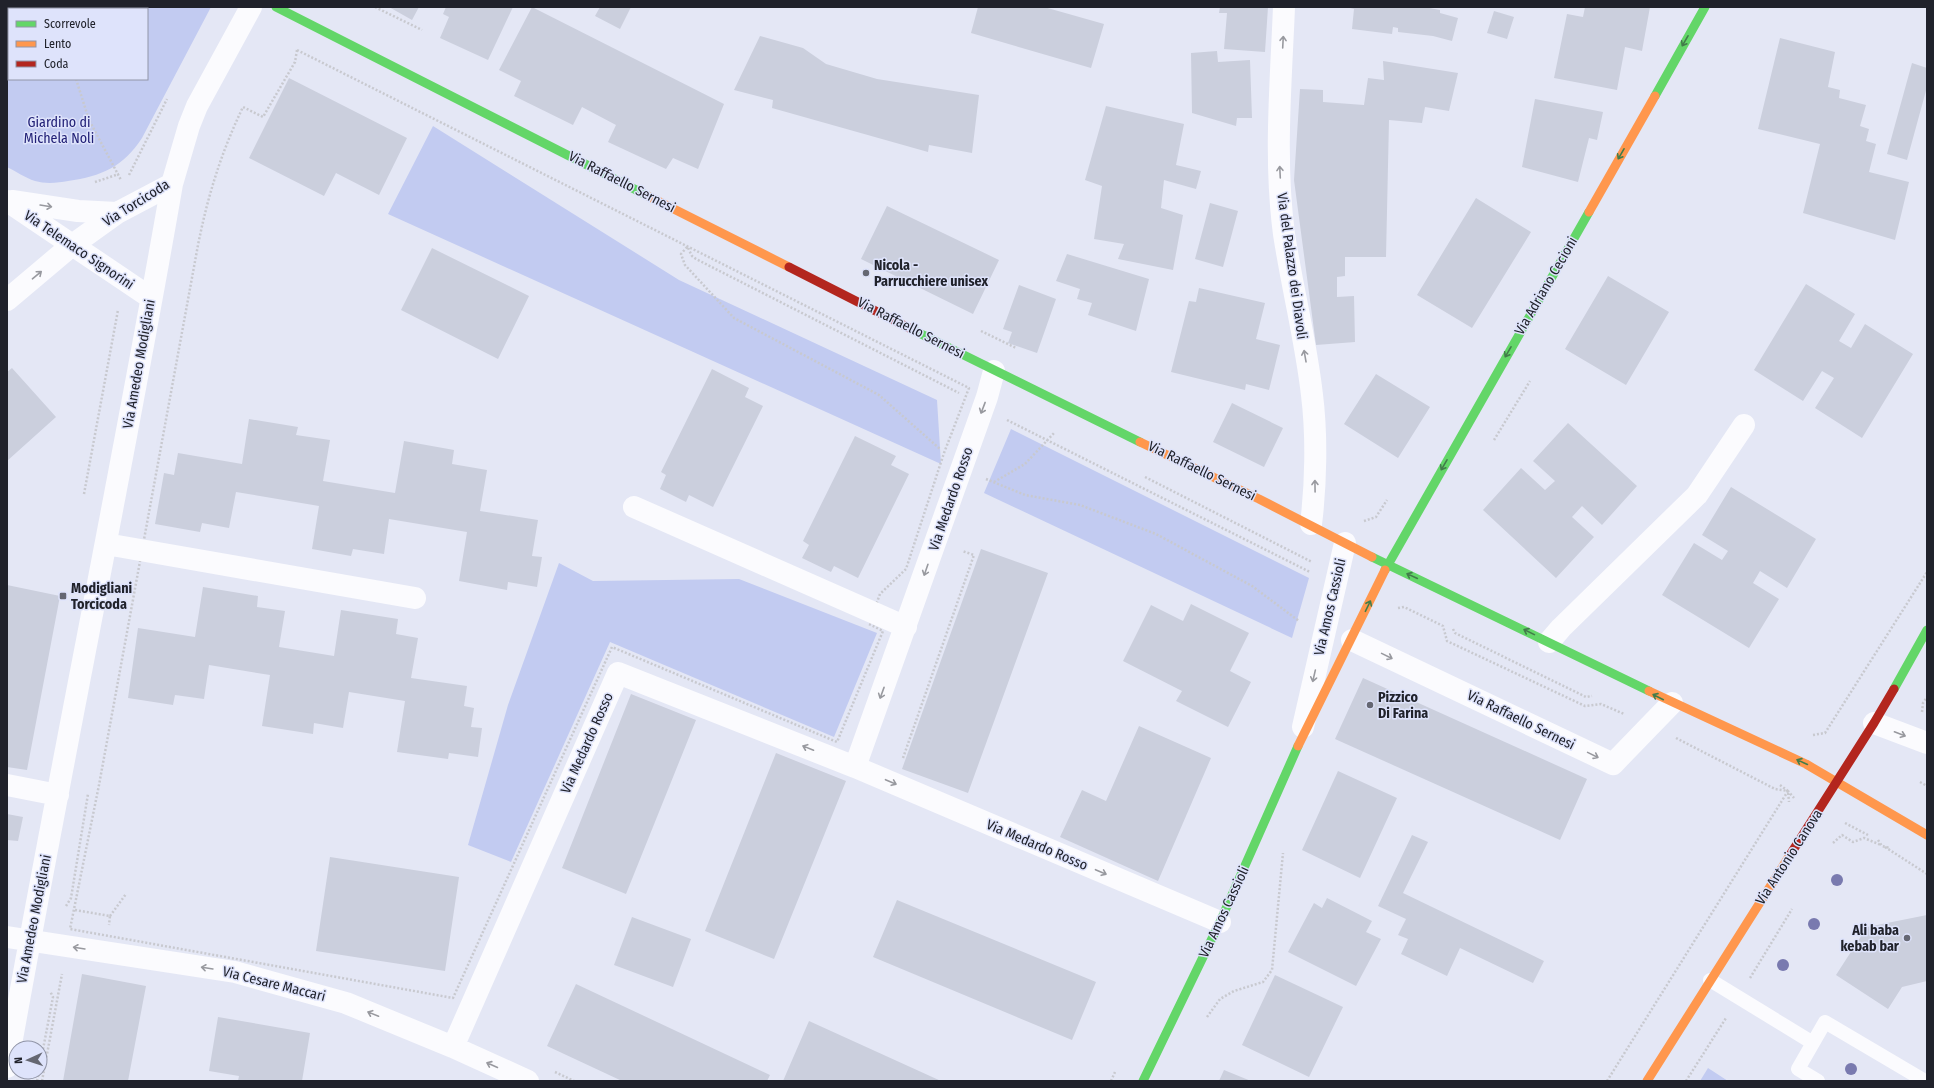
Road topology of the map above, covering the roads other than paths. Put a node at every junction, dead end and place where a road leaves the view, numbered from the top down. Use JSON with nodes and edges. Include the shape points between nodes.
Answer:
{"nodes":[{"id":1,"x":251,"y":7,"type":"edge"},
{"id":2,"x":276,"y":7,"type":"edge"},
{"id":3,"x":1284,"y":7,"type":"edge"},
{"id":4,"x":1704,"y":7,"type":"edge"},
{"id":5,"x":172,"y":184,"type":"junction"},
{"id":6,"x":7,"y":201,"type":"edge"},
{"id":7,"x":117,"y":213,"type":"junction"},
{"id":8,"x":71,"y":246,"type":"junction"},
{"id":9,"x":151,"y":298,"type":"junction"},
{"id":10,"x":7,"y":300,"type":"edge"},
{"id":11,"x":994,"y":371,"type":"junction"},
{"id":12,"x":1744,"y":424,"type":"dead end"},
{"id":13,"x":634,"y":507,"type":"dead end"},
{"id":14,"x":1311,"y":524,"type":"junction"},
{"id":15,"x":1345,"y":543,"type":"junction"},
{"id":16,"x":106,"y":544,"type":"junction"},
{"id":17,"x":1388,"y":565,"type":"junction"},
{"id":18,"x":415,"y":598,"type":"dead end"},
{"id":19,"x":906,"y":627,"type":"junction"},
{"id":20,"x":1927,"y":630,"type":"edge"},
{"id":21,"x":1352,"y":640,"type":"junction"},
{"id":22,"x":1549,"y":642,"type":"junction"},
{"id":23,"x":1672,"y":703,"type":"junction"},
{"id":24,"x":1874,"y":723,"type":"junction"},
{"id":25,"x":1300,"y":741,"type":"junction"},
{"id":26,"x":1927,"y":743,"type":"edge"},
{"id":27,"x":855,"y":767,"type":"junction"},
{"id":28,"x":1836,"y":781,"type":"junction"},
{"id":29,"x":7,"y":785,"type":"edge"},
{"id":30,"x":58,"y":794,"type":"junction"},
{"id":31,"x":1927,"y":836,"type":"edge"},
{"id":32,"x":1220,"y":922,"type":"junction"},
{"id":33,"x":7,"y":937,"type":"edge"},
{"id":34,"x":29,"y":941,"type":"junction"},
{"id":35,"x":1710,"y":980,"type":"junction"},
{"id":36,"x":1813,"y":1043,"type":"junction"},
{"id":37,"x":453,"y":1047,"type":"junction"},
{"id":38,"x":7,"y":1067,"type":"edge"},
{"id":39,"x":528,"y":1081,"type":"edge"},
{"id":40,"x":1143,"y":1081,"type":"edge"},
{"id":41,"x":1647,"y":1081,"type":"edge"},
{"id":42,"x":1818,"y":1081,"type":"edge"},
{"id":43,"x":1925,"y":1081,"type":"edge"}],
"edges":[{"from":1,"to":5,"type":"street","name":"Via Torcicoda","via":[[197,106]]},
{"from":2,"to":11,"type":"street","name":"Via Raffaello Sernesi"},
{"from":14,"to":3,"type":"street","name":"Via del Palazzo dei Diavoli","one_way":true,"via":[[1316,491],[1312,395],[1284,233],[1280,170]]},
{"from":4,"to":17,"type":"street","name":"Via Adriano Cecioni","one_way":true},
{"from":5,"to":7,"type":"street","name":"Via Torcicoda"},
{"from":5,"to":9,"type":"street","name":"Via Amedeo Modigliani"},
{"from":6,"to":7,"type":"street","name":"Via Telemaco Signorini","one_way":true,"via":[[78,211]]},
{"from":6,"to":8,"type":"street","name":"Via Telemaco Signorini"},
{"from":7,"to":8,"type":"street","name":"Via Torcicoda"},
{"from":8,"to":9,"type":"street","name":"Via Telemaco Signorini"},
{"from":10,"to":8,"type":"street","name":"Via Torcicoda","one_way":true},
{"from":9,"to":16,"type":"street","name":"Via Amedeo Modigliani"},
{"from":11,"to":14,"type":"street","name":"Via Raffaello Sernesi"},
{"from":11,"to":19,"type":"street","name":"Via Medardo Rosso","one_way":true},
{"from":12,"to":22,"type":"street","via":[[1697,495]]},
{"from":13,"to":19,"type":"street"},
{"from":14,"to":15,"type":"street","name":"Via Raffaello Sernesi"},
{"from":15,"to":17,"type":"street","name":"Via Raffaello Sernesi"},
{"from":15,"to":25,"type":"street","name":"Via Amos Cassioli","one_way":true},
{"from":16,"to":18,"type":"street"},
{"from":16,"to":30,"type":"street","name":"Via Amedeo Modigliani"},
{"from":21,"to":17,"type":"street","name":"Via Amos Cassioli","one_way":true},
{"from":22,"to":17,"type":"street","name":"Via Raffaello Sernesi","one_way":true},
{"from":19,"to":27,"type":"street","name":"Via Medardo Rosso","one_way":true},
{"from":20,"to":24,"type":"street","name":"Via Antonio Canova"},
{"from":21,"to":23,"type":"street","name":"Via Raffaello Sernesi","one_way":true,"via":[[1613,764]]},
{"from":21,"to":25,"type":"street","name":"Via Amos Cassioli"},
{"from":23,"to":22,"type":"street","name":"Via Raffaello Sernesi","one_way":true},
{"from":28,"to":23,"type":"street","name":"Via Raffaello Sernesi","one_way":true,"via":[[1806,764]]},
{"from":24,"to":26,"type":"street","one_way":true},
{"from":24,"to":28,"type":"street","name":"Via Antonio Canova"},
{"from":25,"to":32,"type":"street","name":"Via Amos Cassioli"},
{"from":27,"to":32,"type":"street","name":"Via Medardo Rosso","one_way":true},
{"from":27,"to":37,"type":"street","name":"Via Medardo Rosso","one_way":true,"via":[[618,673]]},
{"from":28,"to":31,"type":"street","name":"Via Raffaello Sernesi"},
{"from":28,"to":35,"type":"street","name":"Via Antonio Canova"},
{"from":29,"to":30,"type":"street"},
{"from":30,"to":34,"type":"street","name":"Via Amedeo Modigliani"},
{"from":32,"to":40,"type":"street","name":"Via Amos Cassioli"},
{"from":33,"to":34,"type":"street","name":"Via Cesare Maccari"},
{"from":37,"to":34,"type":"street","name":"Via Cesare Maccari","one_way":true,"via":[[346,1003],[235,972]]},
{"from":34,"to":38,"type":"street","name":"Via Amedeo Modigliani"},
{"from":35,"to":36,"type":"lane"},
{"from":35,"to":41,"type":"street","name":"Via Antonio Canova"},
{"from":36,"to":42,"type":"lane","via":[[1798,1069]]},
{"from":36,"to":43,"type":"lane","via":[[1825,1022]]},
{"from":39,"to":37,"type":"street","name":"Via Cesare Maccari","one_way":true}]}
